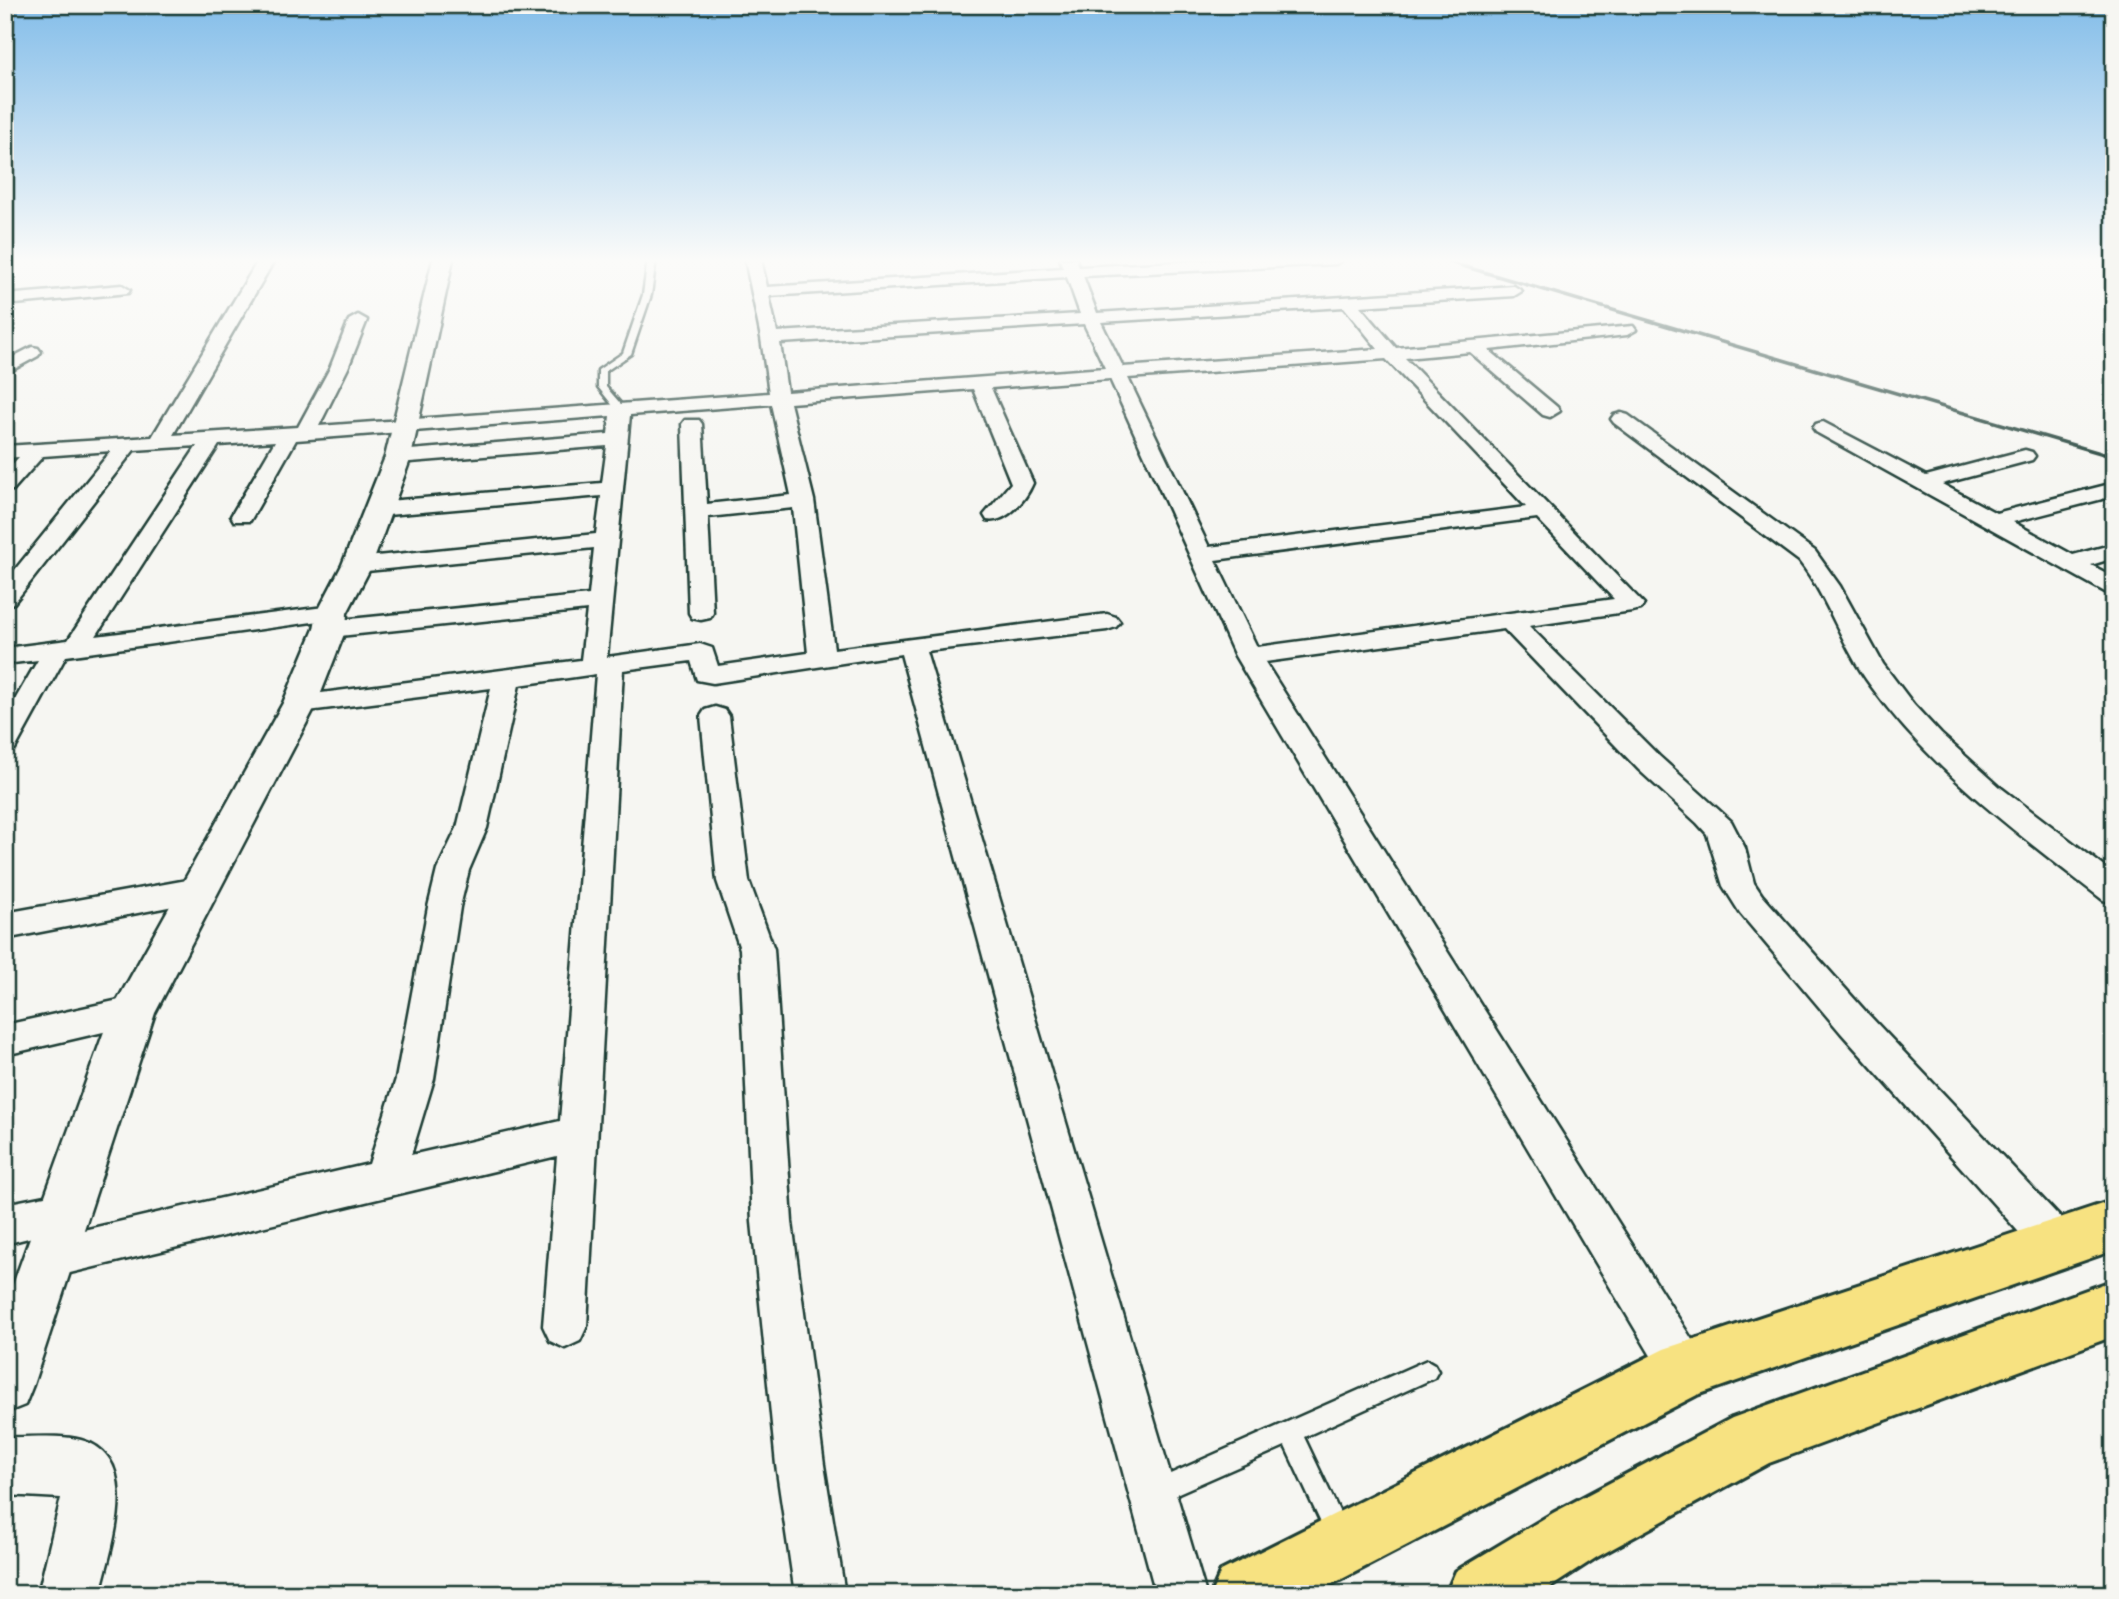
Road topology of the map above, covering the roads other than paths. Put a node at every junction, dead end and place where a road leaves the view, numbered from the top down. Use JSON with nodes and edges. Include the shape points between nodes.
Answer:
{"nodes":[{"id":1,"x":223,"y":334,"type":"edge"},
{"id":2,"x":353,"y":334,"type":"edge"},
{"id":3,"x":426,"y":334,"type":"edge"},
{"id":4,"x":634,"y":334,"type":"edge"},
{"id":5,"x":769,"y":334,"type":"edge"},
{"id":6,"x":837,"y":334,"type":"edge"},
{"id":7,"x":1098,"y":334,"type":"edge"},
{"id":8,"x":1374,"y":334,"type":"edge"},
{"id":9,"x":1595,"y":334,"type":"edge"},
{"id":10,"x":770,"y":338,"type":"junction"},
{"id":11,"x":1475,"y":347,"type":"junction"},
{"id":12,"x":32,"y":352,"type":"dead end"},
{"id":13,"x":1392,"y":355,"type":"junction"},
{"id":14,"x":5,"y":369,"type":"edge"},
{"id":15,"x":1118,"y":373,"type":"junction"},
{"id":16,"x":979,"y":383,"type":"junction"},
{"id":17,"x":779,"y":399,"type":"junction"},
{"id":18,"x":621,"y":410,"type":"junction"},
{"id":19,"x":1550,"y":411,"type":"dead end"},
{"id":20,"x":1621,"y":419,"type":"dead end"},
{"id":21,"x":692,"y":424,"type":"dead end"},
{"id":22,"x":1823,"y":428,"type":"dead end"},
{"id":23,"x":297,"y":434,"type":"junction"},
{"id":24,"x":212,"y":439,"type":"junction"},
{"id":25,"x":618,"y":439,"type":"junction"},
{"id":26,"x":402,"y":442,"type":"junction"},
{"id":27,"x":158,"y":443,"type":"junction"},
{"id":28,"x":128,"y":444,"type":"junction"},
{"id":29,"x":38,"y":449,"type":"junction"},
{"id":30,"x":5,"y":452,"type":"edge"},
{"id":31,"x":2025,"y":456,"type":"dead end"},
{"id":32,"x":1923,"y":483,"type":"junction"},
{"id":33,"x":5,"y":485,"type":"edge"},
{"id":34,"x":612,"y":489,"type":"junction"},
{"id":35,"x":2114,"y":489,"type":"edge"},
{"id":36,"x":803,"y":500,"type":"junction"},
{"id":37,"x":376,"y":509,"type":"junction"},
{"id":38,"x":1542,"y":511,"type":"junction"},
{"id":39,"x":696,"y":512,"type":"junction"},
{"id":40,"x":995,"y":515,"type":"dead end"},
{"id":41,"x":242,"y":516,"type":"dead end"},
{"id":42,"x":1992,"y":521,"type":"junction"},
{"id":43,"x":606,"y":540,"type":"junction"},
{"id":44,"x":2114,"y":551,"type":"edge"},
{"id":45,"x":1200,"y":555,"type":"junction"},
{"id":46,"x":2070,"y":563,"type":"junction"},
{"id":47,"x":357,"y":565,"type":"junction"},
{"id":48,"x":2114,"y":587,"type":"edge"},
{"id":49,"x":5,"y":598,"type":"edge"},
{"id":50,"x":599,"y":601,"type":"junction"},
{"id":51,"x":701,"y":613,"type":"dead end"},
{"id":52,"x":331,"y":621,"type":"junction"},
{"id":53,"x":1510,"y":621,"type":"junction"},
{"id":54,"x":1107,"y":622,"type":"dead end"},
{"id":55,"x":911,"y":645,"type":"junction"},
{"id":56,"x":66,"y":648,"type":"junction"},
{"id":57,"x":5,"y":656,"type":"edge"},
{"id":58,"x":1248,"y":656,"type":"junction"},
{"id":59,"x":822,"y":658,"type":"junction"},
{"id":60,"x":601,"y":665,"type":"junction"},
{"id":61,"x":508,"y":678,"type":"junction"},
{"id":62,"x":300,"y":703,"type":"junction"},
{"id":63,"x":715,"y":716,"type":"dead end"},
{"id":64,"x":5,"y":742,"type":"edge"},
{"id":65,"x":198,"y":890,"type":"junction"},
{"id":66,"x":2114,"y":891,"type":"edge"},
{"id":67,"x":5,"y":926,"type":"edge"},
{"id":68,"x":133,"y":1012,"type":"junction"},
{"id":69,"x":5,"y":1040,"type":"edge"},
{"id":70,"x":578,"y":1134,"type":"junction"},
{"id":71,"x":384,"y":1180,"type":"junction"},
{"id":72,"x":65,"y":1211,"type":"junction"},
{"id":73,"x":5,"y":1224,"type":"edge"},
{"id":74,"x":2114,"y":1225,"type":"edge"},
{"id":75,"x":2057,"y":1244,"type":"junction"},
{"id":76,"x":49,"y":1258,"type":"junction"},
{"id":77,"x":2114,"y":1308,"type":"edge"},
{"id":78,"x":565,"y":1325,"type":"dead end"},
{"id":79,"x":1685,"y":1370,"type":"junction"},
{"id":80,"x":1427,"y":1371,"type":"dead end"},
{"id":81,"x":5,"y":1385,"type":"edge"},
{"id":82,"x":1290,"y":1432,"type":"junction"},
{"id":83,"x":5,"y":1466,"type":"edge"},
{"id":84,"x":1153,"y":1493,"type":"junction"},
{"id":85,"x":1342,"y":1544,"type":"junction"},
{"id":86,"x":69,"y":1594,"type":"edge"},
{"id":87,"x":820,"y":1594,"type":"edge"},
{"id":88,"x":1181,"y":1594,"type":"edge"},
{"id":89,"x":1244,"y":1594,"type":"edge"},
{"id":90,"x":1479,"y":1594,"type":"edge"}],
"edges":[{"from":1,"to":27,"type":"street"},
{"from":2,"to":23,"type":"street","via":[[339,368]]},
{"from":3,"to":26,"type":"street"},
{"from":4,"to":18,"type":"lane","via":[[627,354],[602,370],[602,388]]},
{"from":5,"to":10,"type":"street"},
{"from":6,"to":10,"type":"street"},
{"from":7,"to":15,"type":"street"},
{"from":8,"to":13,"type":"street"},
{"from":9,"to":11,"type":"street"},
{"from":10,"to":17,"type":"street"},
{"from":11,"to":13,"type":"street"},
{"from":11,"to":19,"type":"street"},
{"from":12,"to":14,"type":"street"},
{"from":13,"to":15,"type":"street"},
{"from":13,"to":38,"type":"street"},
{"from":15,"to":16,"type":"street"},
{"from":15,"to":45,"type":"street"},
{"from":16,"to":17,"type":"street"},
{"from":16,"to":40,"type":"street","via":[[1022,483]]},
{"from":17,"to":18,"type":"street"},
{"from":17,"to":36,"type":"street"},
{"from":18,"to":25,"type":"street"},
{"from":18,"to":26,"type":"street"},
{"from":20,"to":66,"type":"street","via":[[1807,556],[1844,611],[1864,658],[1928,737],[2016,817]]},
{"from":21,"to":39,"type":"street"},
{"from":22,"to":32,"type":"street"},
{"from":23,"to":24,"type":"street"},
{"from":23,"to":26,"type":"street"},
{"from":23,"to":41,"type":"street"},
{"from":24,"to":27,"type":"street"},
{"from":24,"to":56,"type":"street"},
{"from":25,"to":26,"type":"street"},
{"from":25,"to":34,"type":"street"},
{"from":26,"to":37,"type":"street"},
{"from":27,"to":28,"type":"street"},
{"from":28,"to":29,"type":"street"},
{"from":28,"to":49,"type":"street"},
{"from":29,"to":30,"type":"street"},
{"from":29,"to":33,"type":"street"},
{"from":31,"to":32,"type":"street"},
{"from":32,"to":42,"type":"street"},
{"from":34,"to":37,"type":"street"},
{"from":34,"to":43,"type":"street"},
{"from":35,"to":42,"type":"street"},
{"from":36,"to":39,"type":"street"},
{"from":36,"to":59,"type":"street"},
{"from":37,"to":47,"type":"street"},
{"from":38,"to":45,"type":"street"},
{"from":38,"to":53,"type":"street","via":[[1632,604]]},
{"from":39,"to":51,"type":"street"},
{"from":42,"to":46,"type":"street"},
{"from":43,"to":47,"type":"street"},
{"from":43,"to":50,"type":"street"},
{"from":44,"to":46,"type":"street"},
{"from":45,"to":58,"type":"street"},
{"from":46,"to":48,"type":"street"},
{"from":47,"to":52,"type":"street"},
{"from":50,"to":52,"type":"street"},
{"from":50,"to":60,"type":"street"},
{"from":52,"to":56,"type":"street"},
{"from":52,"to":62,"type":"street"},
{"from":53,"to":58,"type":"street"},
{"from":53,"to":75,"type":"street","via":[[1649,763],[1708,814],[1725,838],[1739,886],[1751,904]]},
{"from":54,"to":55,"type":"street"},
{"from":55,"to":59,"type":"street"},
{"from":55,"to":84,"type":"street"},
{"from":56,"to":57,"type":"street"},
{"from":56,"to":64,"type":"street"},
{"from":58,"to":79,"type":"street"},
{"from":59,"to":60,"type":"street","via":[[708,676],[700,652]]},
{"from":60,"to":61,"type":"street"},
{"from":60,"to":70,"type":"street"},
{"from":61,"to":62,"type":"street"},
{"from":61,"to":71,"type":"street","via":[[472,828],[447,894],[415,1079]]},
{"from":62,"to":65,"type":"street"},
{"from":63,"to":87,"type":"street","via":[[733,881],[757,949],[772,1222]]},
{"from":65,"to":67,"type":"street"},
{"from":65,"to":68,"type":"street"},
{"from":68,"to":69,"type":"street"},
{"from":68,"to":72,"type":"street"},
{"from":70,"to":71,"type":"street"},
{"from":70,"to":78,"type":"street"},
{"from":71,"to":76,"type":"street"},
{"from":72,"to":73,"type":"street"},
{"from":72,"to":76,"type":"street"},
{"from":74,"to":75,"type":"main road"},
{"from":75,"to":79,"type":"main road"},
{"from":76,"to":81,"type":"street"},
{"from":77,"to":90,"type":"main road","via":[[1753,1439],[1574,1535]]},
{"from":79,"to":85,"type":"main road"},
{"from":80,"to":82,"type":"lane"},
{"from":82,"to":84,"type":"lane"},
{"from":82,"to":85,"type":"lane"},
{"from":83,"to":86,"type":"street","via":[[80,1469],[88,1479],[90,1496]]},
{"from":84,"to":88,"type":"street"},
{"from":85,"to":89,"type":"main road"}]}
